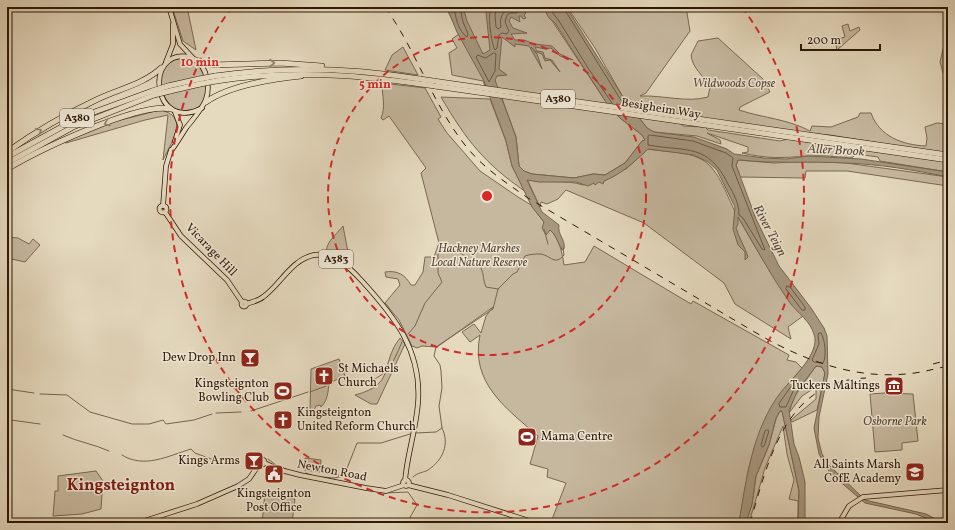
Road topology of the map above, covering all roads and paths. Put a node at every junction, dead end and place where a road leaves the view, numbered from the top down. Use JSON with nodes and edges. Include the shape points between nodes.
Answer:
{"nodes":[{"id":1,"x":169,"y":7,"type":"edge"},
{"id":2,"x":172,"y":16,"type":"junction"},
{"id":3,"x":194,"y":59,"type":"junction"},
{"id":4,"x":166,"y":62,"type":"junction"},
{"id":5,"x":161,"y":68,"type":"junction"},
{"id":6,"x":344,"y":70,"type":"junction"},
{"id":7,"x":332,"y":74,"type":"junction"},
{"id":8,"x":372,"y":74,"type":"junction"},
{"id":9,"x":215,"y":79,"type":"junction"},
{"id":10,"x":153,"y":93,"type":"junction"},
{"id":11,"x":206,"y":102,"type":"junction"},
{"id":12,"x":202,"y":108,"type":"junction"},
{"id":13,"x":173,"y":110,"type":"junction"},
{"id":14,"x":654,"y":115,"type":"junction"},
{"id":15,"x":171,"y":151,"type":"junction"},
{"id":16,"x":7,"y":152,"type":"edge"},
{"id":17,"x":948,"y":155,"type":"edge"},
{"id":18,"x":7,"y":157,"type":"edge"},
{"id":19,"x":948,"y":160,"type":"edge"},
{"id":20,"x":7,"y":163,"type":"edge"},
{"id":21,"x":7,"y":169,"type":"edge"},
{"id":22,"x":406,"y":483,"type":"junction"},
{"id":23,"x":948,"y":490,"type":"edge"},
{"id":24,"x":138,"y":523,"type":"edge"},
{"id":25,"x":536,"y":523,"type":"edge"},
{"id":26,"x":840,"y":523,"type":"edge"}],
"edges":[{"from":1,"to":2,"type":"main road"},
{"from":2,"to":3,"type":"main road","via":[[180,44]]},
{"from":2,"to":4,"type":"main road","via":[[174,39]]},
{"from":3,"to":4,"type":"main road","via":[[180,56]]},
{"from":3,"to":6,"type":"highway","number":"A380","one_way":true,"via":[[212,65],[294,64],[330,66]]},
{"from":3,"to":11,"type":"main road","via":[[201,64],[206,76]]},
{"from":4,"to":5,"type":"main road"},
{"from":5,"to":13,"type":"main road","via":[[160,86],[163,99]]},
{"from":16,"to":5,"type":"highway","number":"A380","one_way":true,"via":[[61,118],[148,78]]},
{"from":6,"to":8,"type":"highway","number":"A380"},
{"from":6,"to":9,"type":"highway","number":"A380","via":[[288,69]]},
{"from":7,"to":8,"type":"highway","number":"A380"},
{"from":7,"to":9,"type":"highway","number":"A380","via":[[278,74]]},
{"from":7,"to":11,"type":"highway","number":"A380","via":[[293,77],[256,84],[221,92]]},
{"from":8,"to":14,"type":"highway","name":"Besigheim Way","number":"A380","bridge":true},
{"from":9,"to":10,"type":"highway","number":"A380","bridge":true},
{"from":10,"to":18,"type":"highway","number":"A380","via":[[114,103],[78,118]]},
{"from":10,"to":20,"type":"highway","number":"A380","via":[[73,127]]},
{"from":11,"to":12,"type":"main road"},
{"from":12,"to":13,"type":"main road","via":[[188,114]]},
{"from":12,"to":15,"type":"main road","number":"A383"},
{"from":13,"to":15,"type":"main road","number":"A383","via":[[180,125]]},
{"from":13,"to":21,"type":"highway","number":"A380","one_way":true,"via":[[159,107],[119,118],[61,141]]},
{"from":14,"to":17,"type":"highway","name":"Besigheim Way","number":"A380"},
{"from":14,"to":19,"type":"highway","name":"Besigheim Way","number":"A380"},
{"from":15,"to":22,"type":"main road","name":"Vicarage Hill","number":"A383","via":[[166,166],[163,206],[166,208],[165,212],[181,236],[226,280],[244,303],[262,298],[297,264],[311,256],[329,256],[350,268],[390,312],[405,335],[418,382],[418,404]]},
{"from":22,"to":24,"type":"main road","name":"Newton Road","via":[[397,489],[382,491],[328,482],[278,470],[262,463],[247,481],[206,501]]},
{"from":22,"to":25,"type":"main road"},
{"from":23,"to":26,"type":"main road","via":[[861,498],[849,506]]}]}
